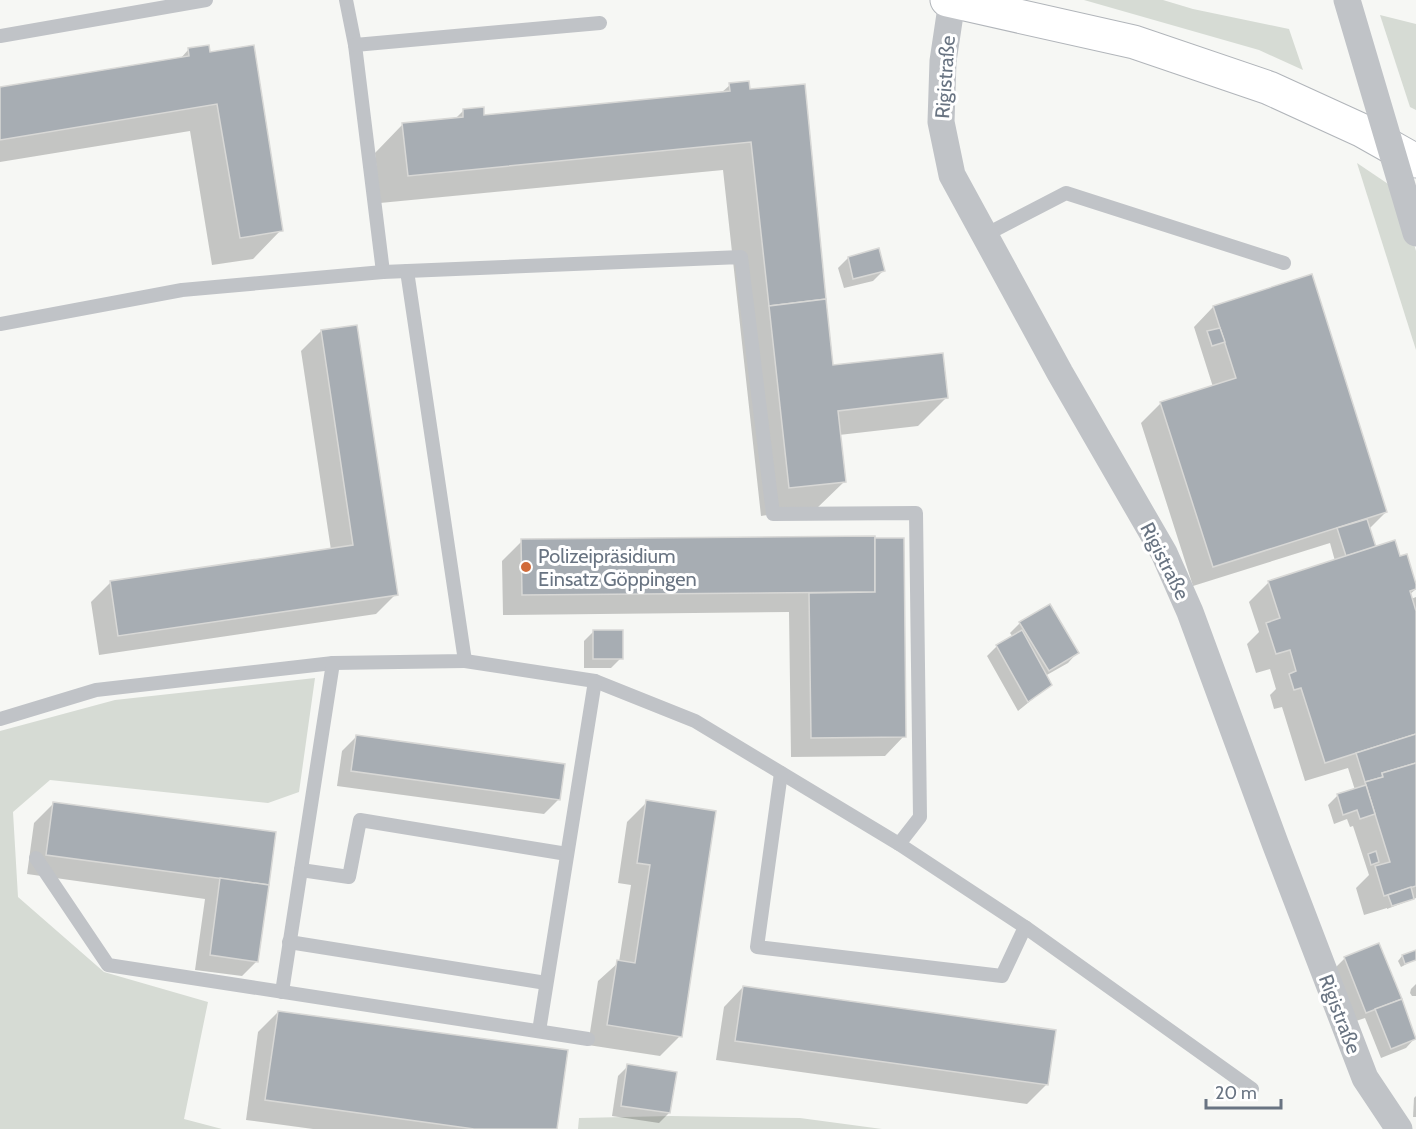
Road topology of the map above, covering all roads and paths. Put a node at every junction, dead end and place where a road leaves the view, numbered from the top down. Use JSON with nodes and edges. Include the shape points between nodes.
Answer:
{"nodes":[{"id":1,"x":206,"y":0,"type":"edge"},
{"id":2,"x":346,"y":0,"type":"edge"},
{"id":3,"x":1347,"y":0,"type":"edge"},
{"id":4,"x":950,"y":1,"type":"edge"},
{"id":5,"x":127,"y":6,"type":"edge"},
{"id":6,"x":600,"y":23,"type":"dead end"},
{"id":7,"x":0,"y":36,"type":"edge"},
{"id":8,"x":355,"y":45,"type":"junction"},
{"id":9,"x":1416,"y":161,"type":"edge"},
{"id":10,"x":1416,"y":233,"type":"edge"},
{"id":11,"x":985,"y":235,"type":"junction"},
{"id":12,"x":1284,"y":263,"type":"dead end"},
{"id":13,"x":407,"y":271,"type":"junction"},
{"id":14,"x":383,"y":272,"type":"junction"},
{"id":15,"x":0,"y":324,"type":"edge"},
{"id":16,"x":465,"y":661,"type":"junction"},
{"id":17,"x":333,"y":663,"type":"junction"},
{"id":18,"x":595,"y":681,"type":"junction"},
{"id":19,"x":0,"y":719,"type":"edge"},
{"id":20,"x":781,"y":773,"type":"junction"},
{"id":21,"x":899,"y":844,"type":"junction"},
{"id":22,"x":567,"y":854,"type":"junction"},
{"id":23,"x":36,"y":858,"type":"dead end"},
{"id":24,"x":300,"y":870,"type":"junction"},
{"id":25,"x":1024,"y":927,"type":"junction"},
{"id":26,"x":289,"y":942,"type":"junction"},
{"id":27,"x":546,"y":983,"type":"junction"},
{"id":28,"x":282,"y":992,"type":"junction"},
{"id":29,"x":539,"y":1031,"type":"junction"},
{"id":30,"x":588,"y":1039,"type":"dead end"},
{"id":31,"x":1252,"y":1089,"type":"dead end"},
{"id":32,"x":1400,"y":1129,"type":"edge"}],
"edges":[{"from":1,"to":5,"type":"lane"},
{"from":2,"to":8,"type":"lane"},
{"from":3,"to":10,"type":"street","bridge":true},
{"from":4,"to":9,"type":"main road","via":[[1134,42],[1269,88]]},
{"from":4,"to":11,"type":"street","name":"Rigistraße","via":[[941,122],[952,175]]},
{"from":5,"to":7,"type":"lane"},
{"from":6,"to":8,"type":"lane"},
{"from":8,"to":14,"type":"lane"},
{"from":11,"to":12,"type":"lane","via":[[1066,194]]},
{"from":11,"to":32,"type":"street","name":"Rigistraße","via":[[1164,553],[1190,612],[1365,1078]]},
{"from":13,"to":14,"type":"lane"},
{"from":13,"to":16,"type":"lane"},
{"from":13,"to":21,"type":"lane","via":[[741,257],[773,514],[916,513],[920,818]]},
{"from":14,"to":15,"type":"lane","via":[[182,290]]},
{"from":16,"to":17,"type":"lane"},
{"from":16,"to":18,"type":"lane"},
{"from":17,"to":19,"type":"lane","via":[[96,690]]},
{"from":17,"to":24,"type":"lane"},
{"from":18,"to":20,"type":"lane","via":[[695,722]]},
{"from":18,"to":22,"type":"lane"},
{"from":20,"to":21,"type":"lane"},
{"from":20,"to":25,"type":"lane","via":[[757,947],[1002,976]]},
{"from":21,"to":25,"type":"lane"},
{"from":22,"to":24,"type":"lane","via":[[360,820],[349,877]]},
{"from":22,"to":27,"type":"lane"},
{"from":23,"to":28,"type":"lane","via":[[108,965]]},
{"from":24,"to":26,"type":"lane"},
{"from":25,"to":31,"type":"lane"},
{"from":26,"to":27,"type":"lane"},
{"from":26,"to":28,"type":"lane"},
{"from":27,"to":29,"type":"lane"},
{"from":28,"to":29,"type":"lane"},
{"from":29,"to":30,"type":"lane"}]}
